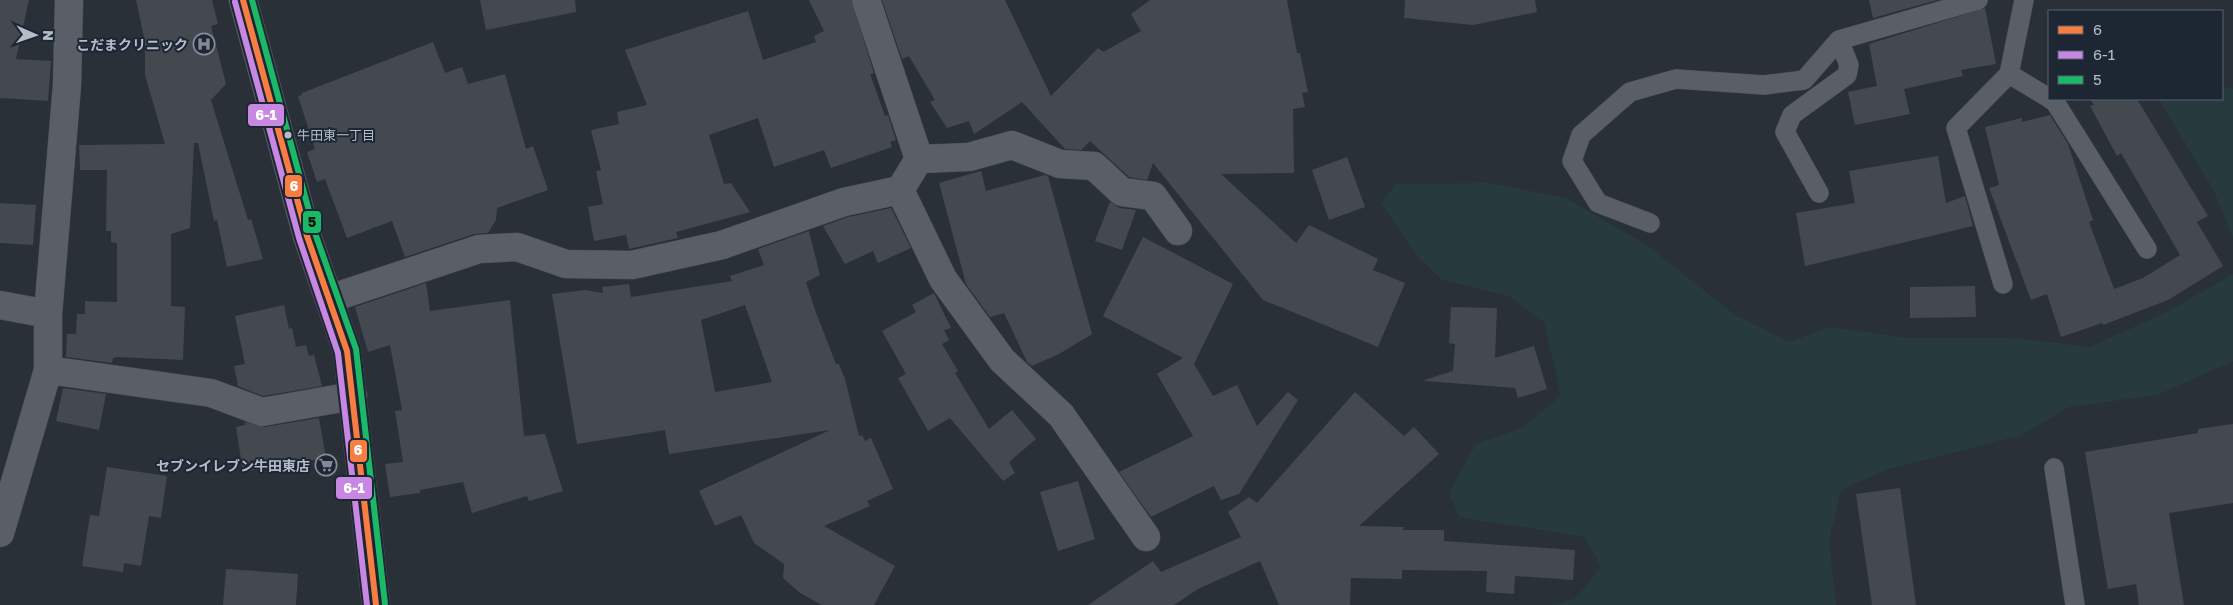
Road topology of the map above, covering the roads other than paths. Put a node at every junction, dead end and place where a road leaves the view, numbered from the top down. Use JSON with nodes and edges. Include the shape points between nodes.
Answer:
{"nodes":[{"id":1,"x":69,"y":0,"type":"edge"},
{"id":2,"x":244,"y":0,"type":"edge"},
{"id":3,"x":866,"y":0,"type":"edge"},
{"id":4,"x":1978,"y":0,"type":"edge"},
{"id":5,"x":2024,"y":0,"type":"edge"},
{"id":6,"x":1839,"y":40,"type":"junction"},
{"id":7,"x":2009,"y":74,"type":"junction"},
{"id":8,"x":2048,"y":97,"type":"edge"},
{"id":9,"x":2052,"y":100,"type":"edge"},
{"id":10,"x":918,"y":159,"type":"junction"},
{"id":11,"x":900,"y":190,"type":"junction"},
{"id":12,"x":1819,"y":194,"type":"dead end"},
{"id":13,"x":1650,"y":223,"type":"dead end"},
{"id":14,"x":1178,"y":231,"type":"dead end"},
{"id":15,"x":2147,"y":249,"type":"dead end"},
{"id":16,"x":2003,"y":284,"type":"dead end"},
{"id":17,"x":329,"y":299,"type":"junction"},
{"id":18,"x":0,"y":305,"type":"edge"},
{"id":19,"x":48,"y":314,"type":"junction"},
{"id":20,"x":48,"y":370,"type":"junction"},
{"id":21,"x":353,"y":396,"type":"junction"},
{"id":22,"x":2054,"y":468,"type":"dead end"},
{"id":23,"x":0,"y":533,"type":"edge"},
{"id":24,"x":1146,"y":537,"type":"dead end"},
{"id":25,"x":376,"y":605,"type":"edge"},
{"id":26,"x":2075,"y":605,"type":"edge"}],
"edges":[{"from":1,"to":19,"type":"street","via":[[67,85]]},
{"from":2,"to":17,"type":"street","via":[[307,236]]},
{"from":3,"to":10,"type":"street"},
{"from":4,"to":6,"type":"lane"},
{"from":5,"to":7,"type":"lane"},
{"from":6,"to":12,"type":"lane","via":[[1849,65],[1847,75],[1792,115],[1785,132]]},
{"from":6,"to":13,"type":"lane","via":[[1804,80],[1764,85],[1676,79],[1630,92],[1581,135],[1572,160],[1598,203]]},
{"from":7,"to":8,"type":"lane"},
{"from":7,"to":16,"type":"lane","via":[[1956,128]]},
{"from":9,"to":15,"type":"lane"},
{"from":10,"to":11,"type":"street"},
{"from":10,"to":14,"type":"street","via":[[969,157],[1012,145],[1060,164],[1094,166],[1122,192],[1153,196]]},
{"from":11,"to":17,"type":"street","via":[[844,202],[722,245],[632,265],[566,264],[517,247],[479,249]]},
{"from":11,"to":24,"type":"street","via":[[943,279],[1002,360],[1061,415]]},
{"from":17,"to":21,"type":"street","via":[[347,350]]},
{"from":18,"to":19,"type":"street"},
{"from":19,"to":20,"type":"street"},
{"from":20,"to":21,"type":"street","via":[[211,393],[262,412]]},
{"from":20,"to":23,"type":"street"},
{"from":21,"to":25,"type":"street"},
{"from":22,"to":26,"type":"lane"}]}
